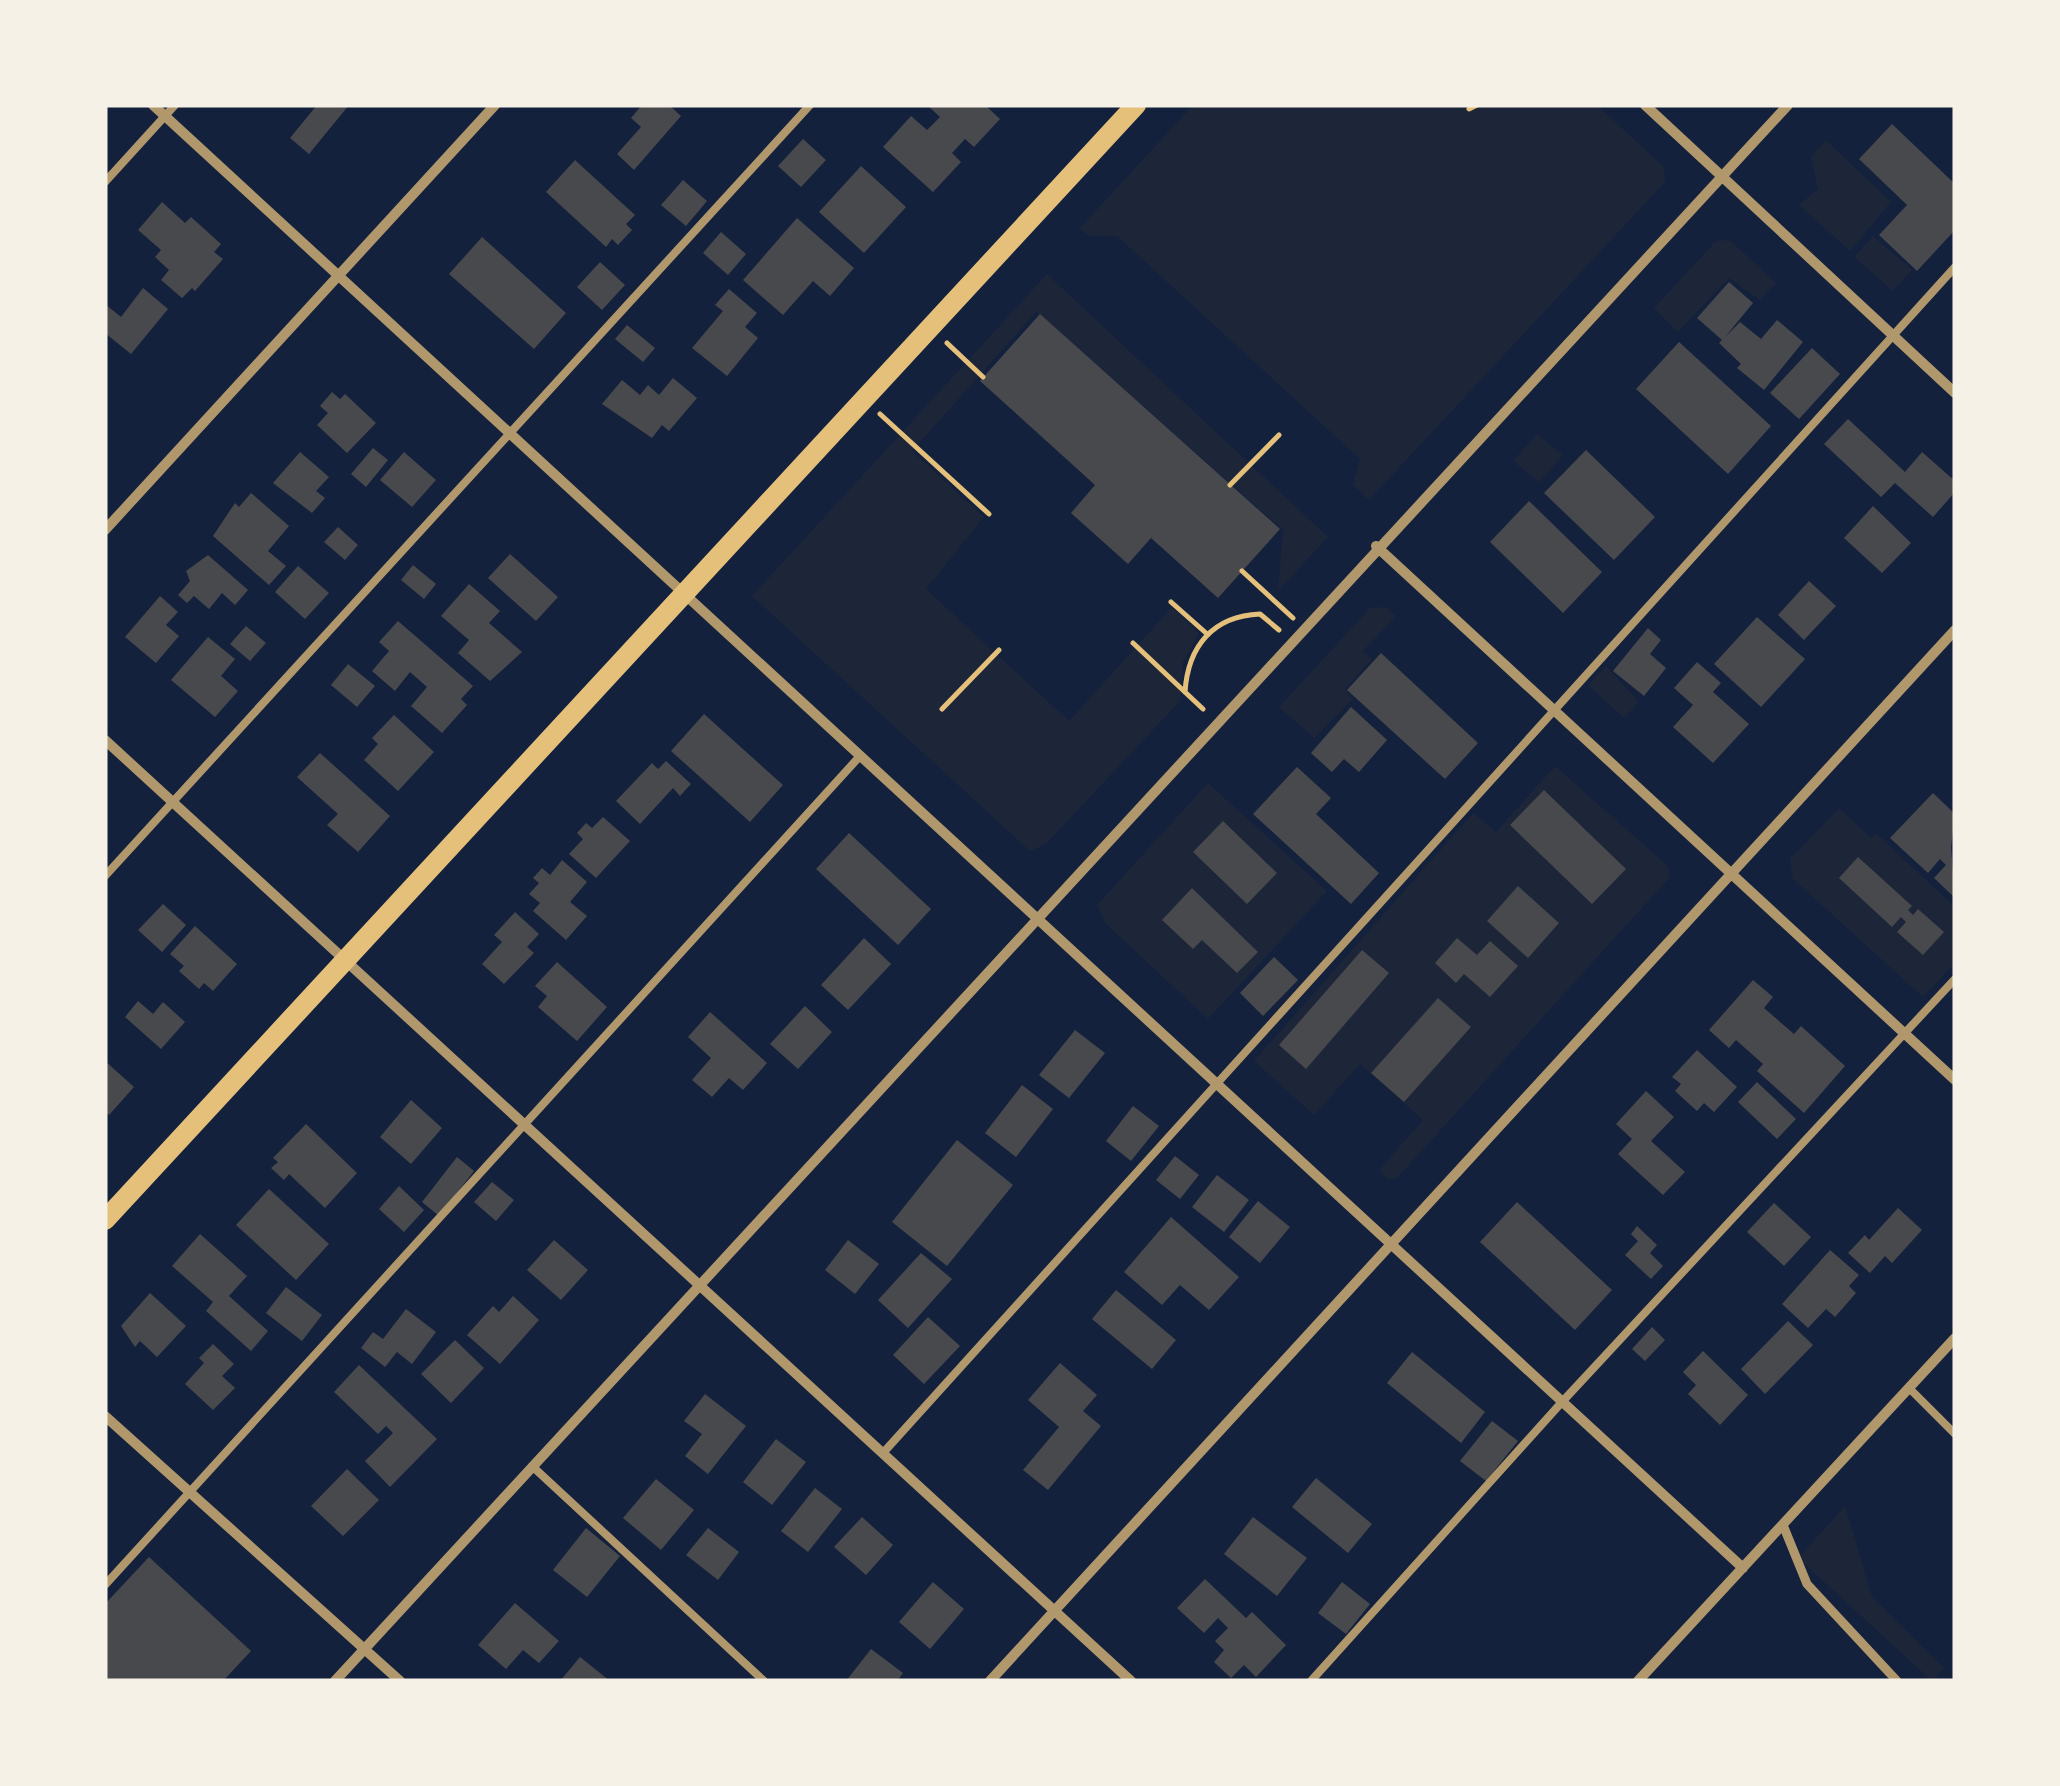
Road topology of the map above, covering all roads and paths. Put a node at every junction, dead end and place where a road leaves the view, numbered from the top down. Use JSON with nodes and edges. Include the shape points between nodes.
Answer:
{"nodes":[{"id":1,"x":152,"y":105,"type":"edge"},
{"id":2,"x":175,"y":105,"type":"edge"},
{"id":3,"x":495,"y":105,"type":"edge"},
{"id":4,"x":810,"y":105,"type":"edge"},
{"id":5,"x":1136,"y":105,"type":"edge"},
{"id":6,"x":1477,"y":105,"type":"edge"},
{"id":7,"x":1645,"y":105,"type":"edge"},
{"id":8,"x":1788,"y":105,"type":"edge"},
{"id":9,"x":1468,"y":109,"type":"dead end"},
{"id":10,"x":165,"y":116,"type":"junction"},
{"id":11,"x":1721,"y":176,"type":"junction"},
{"id":12,"x":105,"y":182,"type":"edge"},
{"id":13,"x":1955,"y":267,"type":"edge"},
{"id":14,"x":338,"y":276,"type":"junction"},
{"id":15,"x":931,"y":326,"type":"junction"},
{"id":16,"x":1893,"y":336,"type":"junction"},
{"id":17,"x":983,"y":377,"type":"dead end"},
{"id":18,"x":1955,"y":392,"type":"edge"},
{"id":19,"x":900,"y":432,"type":"dead end"},
{"id":20,"x":510,"y":433,"type":"junction"},
{"id":21,"x":1279,"y":436,"type":"dead end"},
{"id":22,"x":1230,"y":485,"type":"dead end"},
{"id":23,"x":989,"y":514,"type":"dead end"},
{"id":24,"x":105,"y":530,"type":"edge"},
{"id":25,"x":1376,"y":546,"type":"junction"},
{"id":26,"x":1242,"y":571,"type":"dead end"},
{"id":27,"x":683,"y":593,"type":"junction"},
{"id":28,"x":1171,"y":602,"type":"dead end"},
{"id":29,"x":1303,"y":626,"type":"junction"},
{"id":30,"x":1955,"y":630,"type":"edge"},
{"id":31,"x":1206,"y":633,"type":"junction"},
{"id":32,"x":1290,"y":640,"type":"junction"},
{"id":33,"x":1133,"y":643,"type":"dead end"},
{"id":34,"x":999,"y":650,"type":"dead end"},
{"id":35,"x":1185,"y":692,"type":"junction"},
{"id":36,"x":942,"y":709,"type":"dead end"},
{"id":37,"x":1555,"y":710,"type":"junction"},
{"id":38,"x":1216,"y":721,"type":"junction"},
{"id":39,"x":105,"y":740,"type":"edge"},
{"id":40,"x":860,"y":756,"type":"junction"},
{"id":41,"x":173,"y":802,"type":"junction"},
{"id":42,"x":1732,"y":873,"type":"junction"},
{"id":43,"x":105,"y":876,"type":"edge"},
{"id":44,"x":1036,"y":918,"type":"junction"},
{"id":45,"x":345,"y":960,"type":"junction"},
{"id":46,"x":1955,"y":979,"type":"edge"},
{"id":47,"x":1904,"y":1034,"type":"junction"},
{"id":48,"x":1955,"y":1080,"type":"edge"},
{"id":49,"x":1216,"y":1084,"type":"junction"},
{"id":50,"x":525,"y":1125,"type":"junction"},
{"id":51,"x":105,"y":1220,"type":"edge"},
{"id":52,"x":1391,"y":1244,"type":"junction"},
{"id":53,"x":699,"y":1284,"type":"junction"},
{"id":54,"x":1955,"y":1338,"type":"edge"},
{"id":55,"x":1909,"y":1388,"type":"junction"},
{"id":56,"x":1562,"y":1402,"type":"junction"},
{"id":57,"x":105,"y":1416,"type":"edge"},
{"id":58,"x":1955,"y":1434,"type":"edge"},
{"id":59,"x":883,"y":1453,"type":"junction"},
{"id":60,"x":532,"y":1466,"type":"junction"},
{"id":61,"x":189,"y":1492,"type":"junction"},
{"id":62,"x":1782,"y":1525,"type":"junction"},
{"id":63,"x":1743,"y":1568,"type":"junction"},
{"id":64,"x":105,"y":1585,"type":"edge"},
{"id":65,"x":1054,"y":1611,"type":"junction"},
{"id":66,"x":365,"y":1648,"type":"junction"},
{"id":67,"x":335,"y":1681,"type":"edge"},
{"id":68,"x":400,"y":1681,"type":"edge"},
{"id":69,"x":764,"y":1681,"type":"edge"},
{"id":70,"x":990,"y":1681,"type":"edge"},
{"id":71,"x":1132,"y":1681,"type":"edge"},
{"id":72,"x":1311,"y":1681,"type":"edge"},
{"id":73,"x":1638,"y":1681,"type":"edge"},
{"id":74,"x":1897,"y":1681,"type":"edge"}],
"edges":[{"from":1,"to":10,"type":"street"},
{"from":2,"to":10,"type":"lane"},
{"from":3,"to":14,"type":"street"},
{"from":4,"to":20,"type":"lane"},
{"from":5,"to":15,"type":"main road"},
{"from":6,"to":9,"type":"path"},
{"from":7,"to":11,"type":"street"},
{"from":8,"to":11,"type":"street"},
{"from":10,"to":12,"type":"lane"},
{"from":10,"to":14,"type":"street"},
{"from":11,"to":16,"type":"street"},
{"from":11,"to":25,"type":"street"},
{"from":13,"to":16,"type":"lane"},
{"from":14,"to":20,"type":"street"},
{"from":14,"to":24,"type":"street"},
{"from":15,"to":17,"type":"path"},
{"from":15,"to":27,"type":"main road"},
{"from":16,"to":18,"type":"street"},
{"from":16,"to":37,"type":"lane"},
{"from":19,"to":23,"type":"path"},
{"from":20,"to":27,"type":"street"},
{"from":20,"to":41,"type":"lane"},
{"from":21,"to":22,"type":"path"},
{"from":25,"to":29,"type":"street"},
{"from":25,"to":37,"type":"street"},
{"from":26,"to":29,"type":"path"},
{"from":27,"to":40,"type":"street"},
{"from":27,"to":45,"type":"main road"},
{"from":28,"to":31,"type":"path"},
{"from":29,"to":32,"type":"street"},
{"from":30,"to":42,"type":"street"},
{"from":31,"to":32,"type":"path","via":[[1232,618],[1260,614]]},
{"from":31,"to":35,"type":"path","via":[[1186,671]]},
{"from":32,"to":38,"type":"street"},
{"from":33,"to":35,"type":"path"},
{"from":34,"to":36,"type":"path"},
{"from":35,"to":38,"type":"path"},
{"from":37,"to":42,"type":"street"},
{"from":37,"to":49,"type":"lane"},
{"from":38,"to":44,"type":"street"},
{"from":39,"to":41,"type":"street"},
{"from":40,"to":44,"type":"street"},
{"from":40,"to":50,"type":"lane"},
{"from":41,"to":43,"type":"lane"},
{"from":41,"to":45,"type":"street"},
{"from":42,"to":47,"type":"street"},
{"from":42,"to":52,"type":"street"},
{"from":44,"to":49,"type":"street"},
{"from":44,"to":53,"type":"street"},
{"from":45,"to":50,"type":"street"},
{"from":45,"to":51,"type":"main road"},
{"from":46,"to":47,"type":"lane"},
{"from":47,"to":48,"type":"street"},
{"from":47,"to":56,"type":"lane"},
{"from":49,"to":52,"type":"street"},
{"from":49,"to":59,"type":"lane"},
{"from":50,"to":53,"type":"street"},
{"from":50,"to":61,"type":"lane"},
{"from":52,"to":56,"type":"street"},
{"from":52,"to":65,"type":"street"},
{"from":53,"to":59,"type":"street"},
{"from":53,"to":60,"type":"street"},
{"from":54,"to":55,"type":"street"},
{"from":55,"to":58,"type":"lane"},
{"from":55,"to":62,"type":"street"},
{"from":56,"to":63,"type":"street"},
{"from":56,"to":72,"type":"lane"},
{"from":57,"to":61,"type":"street"},
{"from":59,"to":65,"type":"street"},
{"from":60,"to":66,"type":"street"},
{"from":60,"to":69,"type":"lane"},
{"from":61,"to":64,"type":"lane"},
{"from":61,"to":66,"type":"street"},
{"from":62,"to":63,"type":"street"},
{"from":62,"to":74,"type":"street","via":[[1807,1584]]},
{"from":63,"to":73,"type":"street"},
{"from":65,"to":70,"type":"street"},
{"from":65,"to":71,"type":"street"},
{"from":66,"to":67,"type":"street"},
{"from":66,"to":68,"type":"street"}]}
